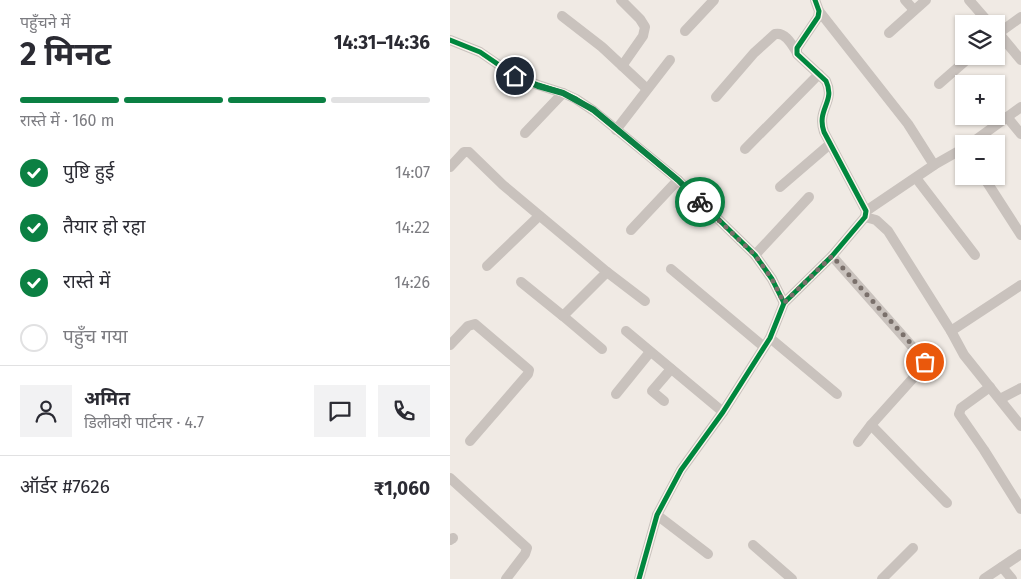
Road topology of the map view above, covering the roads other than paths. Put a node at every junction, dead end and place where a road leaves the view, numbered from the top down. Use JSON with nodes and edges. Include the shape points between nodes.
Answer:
{"nodes":[{"id":1,"x":621,"y":0,"type":"edge"},
{"id":2,"x":714,"y":0,"type":"edge"},
{"id":3,"x":815,"y":0,"type":"edge"},
{"id":4,"x":905,"y":0,"type":"edge"},
{"id":5,"x":926,"y":0,"type":"edge"},
{"id":6,"x":969,"y":0,"type":"edge"},
{"id":7,"x":914,"y":10,"type":"junction"},
{"id":8,"x":819,"y":11,"type":"junction"},
{"id":9,"x":982,"y":15,"type":"edge"},
{"id":10,"x":562,"y":16,"type":"dead end"},
{"id":11,"x":1021,"y":17,"type":"edge"},
{"id":12,"x":1005,"y":28,"type":"edge"},
{"id":13,"x":685,"y":31,"type":"dead end"},
{"id":14,"x":890,"y":32,"type":"dead end"},
{"id":15,"x":450,"y":40,"type":"edge"},
{"id":16,"x":1005,"y":42,"type":"edge"},
{"id":17,"x":796,"y":51,"type":"junction"},
{"id":18,"x":670,"y":60,"type":"dead end"},
{"id":19,"x":1021,"y":60,"type":"edge"},
{"id":20,"x":961,"y":65,"type":"edge"},
{"id":21,"x":622,"y":66,"type":"junction"},
{"id":22,"x":818,"y":74,"type":"junction"},
{"id":23,"x":939,"y":84,"type":"dead end"},
{"id":24,"x":647,"y":89,"type":"junction"},
{"id":25,"x":563,"y":93,"type":"junction"},
{"id":26,"x":716,"y":97,"type":"dead end"},
{"id":27,"x":1021,"y":107,"type":"edge"},
{"id":28,"x":1008,"y":117,"type":"junction"},
{"id":29,"x":616,"y":130,"type":"junction"},
{"id":30,"x":525,"y":132,"type":"dead end"},
{"id":31,"x":1021,"y":134,"type":"edge"},
{"id":32,"x":983,"y":135,"type":"edge"},
{"id":33,"x":830,"y":144,"type":"junction"},
{"id":34,"x":745,"y":149,"type":"dead end"},
{"id":35,"x":955,"y":153,"type":"edge"},
{"id":36,"x":934,"y":165,"type":"junction"},
{"id":37,"x":450,"y":167,"type":"edge"},
{"id":38,"x":916,"y":178,"type":"junction"},
{"id":39,"x":678,"y":180,"type":"junction"},
{"id":40,"x":989,"y":185,"type":"edge"},
{"id":41,"x":780,"y":187,"type":"dead end"},
{"id":42,"x":809,"y":196,"type":"dead end"},
{"id":43,"x":865,"y":214,"type":"junction"},
{"id":44,"x":539,"y":216,"type":"junction"},
{"id":45,"x":631,"y":230,"type":"dead end"},
{"id":46,"x":1021,"y":236,"type":"edge"},
{"id":47,"x":755,"y":255,"type":"junction"},
{"id":48,"x":975,"y":255,"type":"dead end"},
{"id":49,"x":832,"y":256,"type":"junction"},
{"id":50,"x":487,"y":266,"type":"dead end"},
{"id":51,"x":671,"y":269,"type":"dead end"},
{"id":52,"x":607,"y":272,"type":"junction"},
{"id":53,"x":521,"y":282,"type":"dead end"},
{"id":54,"x":1021,"y":285,"type":"edge"},
{"id":55,"x":645,"y":301,"type":"dead end"},
{"id":56,"x":784,"y":303,"type":"junction"},
{"id":57,"x":563,"y":316,"type":"junction"},
{"id":58,"x":626,"y":331,"type":"dead end"},
{"id":59,"x":951,"y":331,"type":"junction"},
{"id":60,"x":767,"y":343,"type":"junction"},
{"id":61,"x":450,"y":345,"type":"edge"},
{"id":62,"x":602,"y":349,"type":"dead end"},
{"id":63,"x":650,"y":352,"type":"junction"},
{"id":64,"x":671,"y":369,"type":"junction"},
{"id":65,"x":990,"y":387,"type":"junction"},
{"id":66,"x":1021,"y":388,"type":"edge"},
{"id":67,"x":616,"y":394,"type":"dead end"},
{"id":68,"x":837,"y":394,"type":"dead end"},
{"id":69,"x":1000,"y":399,"type":"junction"},
{"id":70,"x":664,"y":401,"type":"dead end"},
{"id":71,"x":723,"y":412,"type":"junction"},
{"id":72,"x":871,"y":425,"type":"junction"},
{"id":73,"x":1021,"y":426,"type":"edge"},
{"id":74,"x":470,"y":441,"type":"dead end"},
{"id":75,"x":858,"y":442,"type":"dead end"},
{"id":76,"x":450,"y":478,"type":"edge"},
{"id":77,"x":946,"y":503,"type":"dead end"},
{"id":78,"x":1021,"y":509,"type":"edge"},
{"id":79,"x":657,"y":515,"type":"junction"},
{"id":80,"x":753,"y":545,"type":"dead end"},
{"id":81,"x":913,"y":548,"type":"dead end"},
{"id":82,"x":708,"y":554,"type":"dead end"},
{"id":83,"x":1021,"y":554,"type":"edge"},
{"id":84,"x":1002,"y":567,"type":"junction"},
{"id":85,"x":506,"y":579,"type":"edge"},
{"id":86,"x":639,"y":579,"type":"edge"},
{"id":87,"x":792,"y":579,"type":"edge"},
{"id":88,"x":882,"y":579,"type":"edge"},
{"id":89,"x":984,"y":579,"type":"edge"},
{"id":90,"x":1012,"y":579,"type":"edge"}],
"edges":[{"from":1,"to":21,"type":"street","via":[[645,27],[643,36]]},
{"from":2,"to":13,"type":"street"},
{"from":3,"to":8,"type":"street"},
{"from":4,"to":7,"type":"street"},
{"from":5,"to":7,"type":"street"},
{"from":6,"to":9,"type":"street"},
{"from":7,"to":14,"type":"street"},
{"from":8,"to":17,"type":"street"},
{"from":8,"to":36,"type":"street","via":[[908,124]]},
{"from":10,"to":21,"type":"street"},
{"from":11,"to":12,"type":"street"},
{"from":15,"to":25,"type":"street","via":[[480,52],[515,76]]},
{"from":16,"to":19,"type":"street"},
{"from":17,"to":22,"type":"street"},
{"from":17,"to":26,"type":"street","via":[[785,36],[775,34]]},
{"from":18,"to":24,"type":"street"},
{"from":20,"to":23,"type":"street"},
{"from":21,"to":24,"type":"street"},
{"from":22,"to":33,"type":"street","via":[[829,86],[830,95],[823,108],[821,124]]},
{"from":22,"to":34,"type":"street"},
{"from":24,"to":29,"type":"street"},
{"from":25,"to":29,"type":"street","via":[[594,110]]},
{"from":25,"to":30,"type":"street"},
{"from":27,"to":28,"type":"street"},
{"from":28,"to":31,"type":"street"},
{"from":28,"to":32,"type":"street"},
{"from":29,"to":39,"type":"street"},
{"from":33,"to":41,"type":"street"},
{"from":33,"to":43,"type":"street"},
{"from":35,"to":36,"type":"street"},
{"from":36,"to":38,"type":"street"},
{"from":37,"to":44,"type":"street","via":[[464,152],[468,152]]},
{"from":38,"to":43,"type":"street"},
{"from":38,"to":48,"type":"street"},
{"from":39,"to":45,"type":"street"},
{"from":39,"to":47,"type":"street"},
{"from":40,"to":46,"type":"street"},
{"from":42,"to":47,"type":"street"},
{"from":43,"to":49,"type":"street"},
{"from":43,"to":59,"type":"street","via":[[888,231]]},
{"from":44,"to":50,"type":"street"},
{"from":44,"to":52,"type":"street"},
{"from":47,"to":56,"type":"street"},
{"from":49,"to":56,"type":"street"},
{"from":49,"to":72,"type":"street","via":[[925,360],[924,366]]},
{"from":51,"to":60,"type":"street"},
{"from":52,"to":55,"type":"street"},
{"from":52,"to":57,"type":"street"},
{"from":53,"to":57,"type":"street"},
{"from":54,"to":59,"type":"street"},
{"from":56,"to":60,"type":"street"},
{"from":57,"to":62,"type":"street"},
{"from":58,"to":63,"type":"street"},
{"from":59,"to":65,"type":"street","via":[[964,356]]},
{"from":60,"to":68,"type":"street"},
{"from":60,"to":71,"type":"street"},
{"from":61,"to":74,"type":"street","via":[[474,324],[529,370]]},
{"from":63,"to":64,"type":"street"},
{"from":63,"to":67,"type":"street"},
{"from":64,"to":70,"type":"street","via":[[652,391]]},
{"from":64,"to":71,"type":"street"},
{"from":65,"to":69,"type":"street"},
{"from":65,"to":78,"type":"street","via":[[961,408],[959,414]]},
{"from":66,"to":69,"type":"street"},
{"from":69,"to":73,"type":"street"},
{"from":71,"to":79,"type":"street","via":[[681,470]]},
{"from":72,"to":75,"type":"street"},
{"from":72,"to":77,"type":"street"},
{"from":76,"to":85,"type":"street","via":[[526,548]]},
{"from":79,"to":82,"type":"street"},
{"from":79,"to":86,"type":"street"},
{"from":80,"to":87,"type":"street"},
{"from":81,"to":88,"type":"street"},
{"from":83,"to":84,"type":"street"},
{"from":84,"to":89,"type":"street"},
{"from":84,"to":90,"type":"street"}]}
